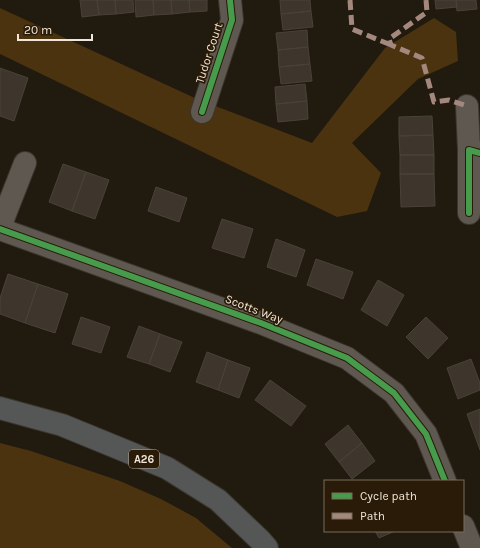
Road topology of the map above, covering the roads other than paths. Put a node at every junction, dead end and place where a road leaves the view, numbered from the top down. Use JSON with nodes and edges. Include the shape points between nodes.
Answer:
{"nodes":[{"id":1,"x":230,"y":0,"type":"edge"},
{"id":2,"x":467,"y":106,"type":"dead end"},
{"id":3,"x":202,"y":112,"type":"dead end"},
{"id":4,"x":474,"y":152,"type":"edge"},
{"id":5,"x":25,"y":163,"type":"dead end"},
{"id":6,"x":469,"y":213,"type":"dead end"},
{"id":7,"x":0,"y":228,"type":"edge"},
{"id":8,"x":0,"y":408,"type":"edge"},
{"id":9,"x":445,"y":480,"type":"edge"},
{"id":10,"x":464,"y":528,"type":"edge"},
{"id":11,"x":267,"y":548,"type":"edge"},
{"id":12,"x":472,"y":548,"type":"edge"}],
"edges":[{"from":1,"to":3,"type":"street","name":"Tudor Court","via":[[232,20]]},
{"from":2,"to":4,"type":"street"},
{"from":4,"to":6,"type":"street"},
{"from":5,"to":7,"type":"street","name":"Scotts Way"},
{"from":7,"to":9,"type":"street","name":"Scotts Way","via":[[260,323],[346,358],[394,393],[426,434]]},
{"from":8,"to":11,"type":"highway","number":"A26","via":[[62,425],[167,468],[218,500]]},
{"from":10,"to":12,"type":"street"}]}
